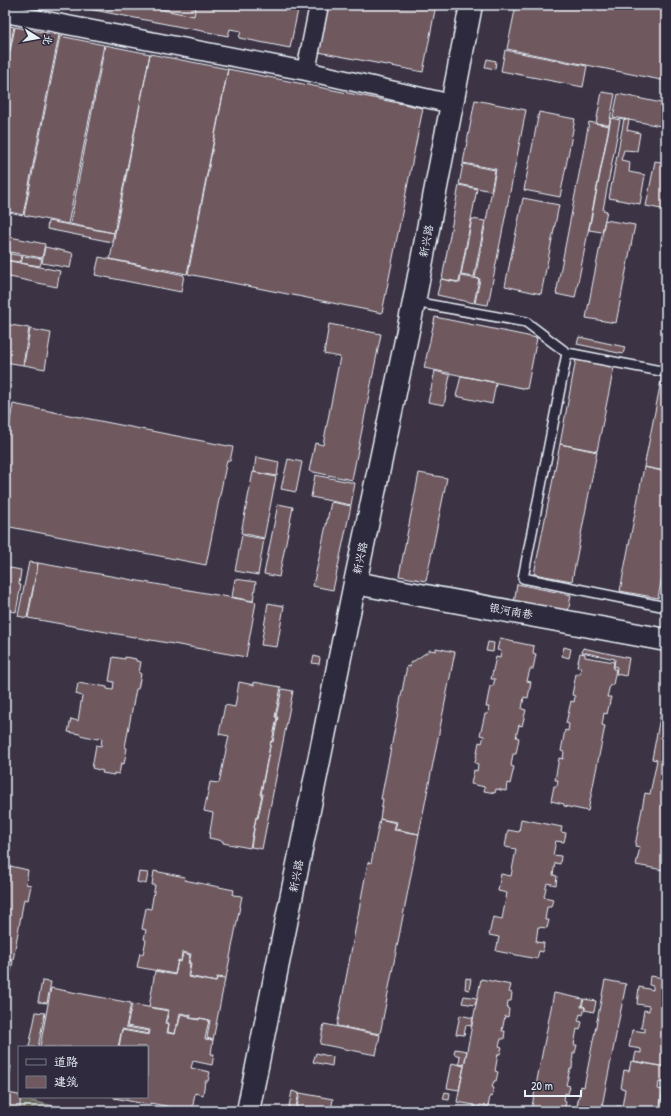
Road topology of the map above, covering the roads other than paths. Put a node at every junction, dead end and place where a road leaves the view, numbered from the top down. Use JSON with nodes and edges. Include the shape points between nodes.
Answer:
{"nodes":[{"id":1,"x":319,"y":5,"type":"edge"},
{"id":2,"x":471,"y":5,"type":"edge"},
{"id":3,"x":5,"y":13,"type":"edge"},
{"id":4,"x":306,"y":71,"type":"junction"},
{"id":5,"x":452,"y":104,"type":"junction"},
{"id":6,"x":414,"y":302,"type":"junction"},
{"id":7,"x":567,"y":353,"type":"junction"},
{"id":8,"x":666,"y":372,"type":"edge"},
{"id":9,"x":355,"y":583,"type":"junction"},
{"id":10,"x":666,"y":607,"type":"edge"},
{"id":11,"x":666,"y":640,"type":"edge"},
{"id":12,"x":248,"y":1111,"type":"edge"}],
"edges":[{"from":1,"to":4,"type":"street"},
{"from":2,"to":5,"type":"street","name":"新兴路"},
{"from":3,"to":4,"type":"street"},
{"from":4,"to":5,"type":"street"},
{"from":5,"to":6,"type":"street","name":"新兴路"},
{"from":6,"to":7,"type":"lane","via":[[526,322]]},
{"from":6,"to":9,"type":"street","name":"新兴路"},
{"from":7,"to":8,"type":"lane"},
{"from":7,"to":10,"type":"lane","via":[[523,578]]},
{"from":9,"to":11,"type":"street","name":"银河南巷"},
{"from":9,"to":12,"type":"street","name":"新兴路"}]}
